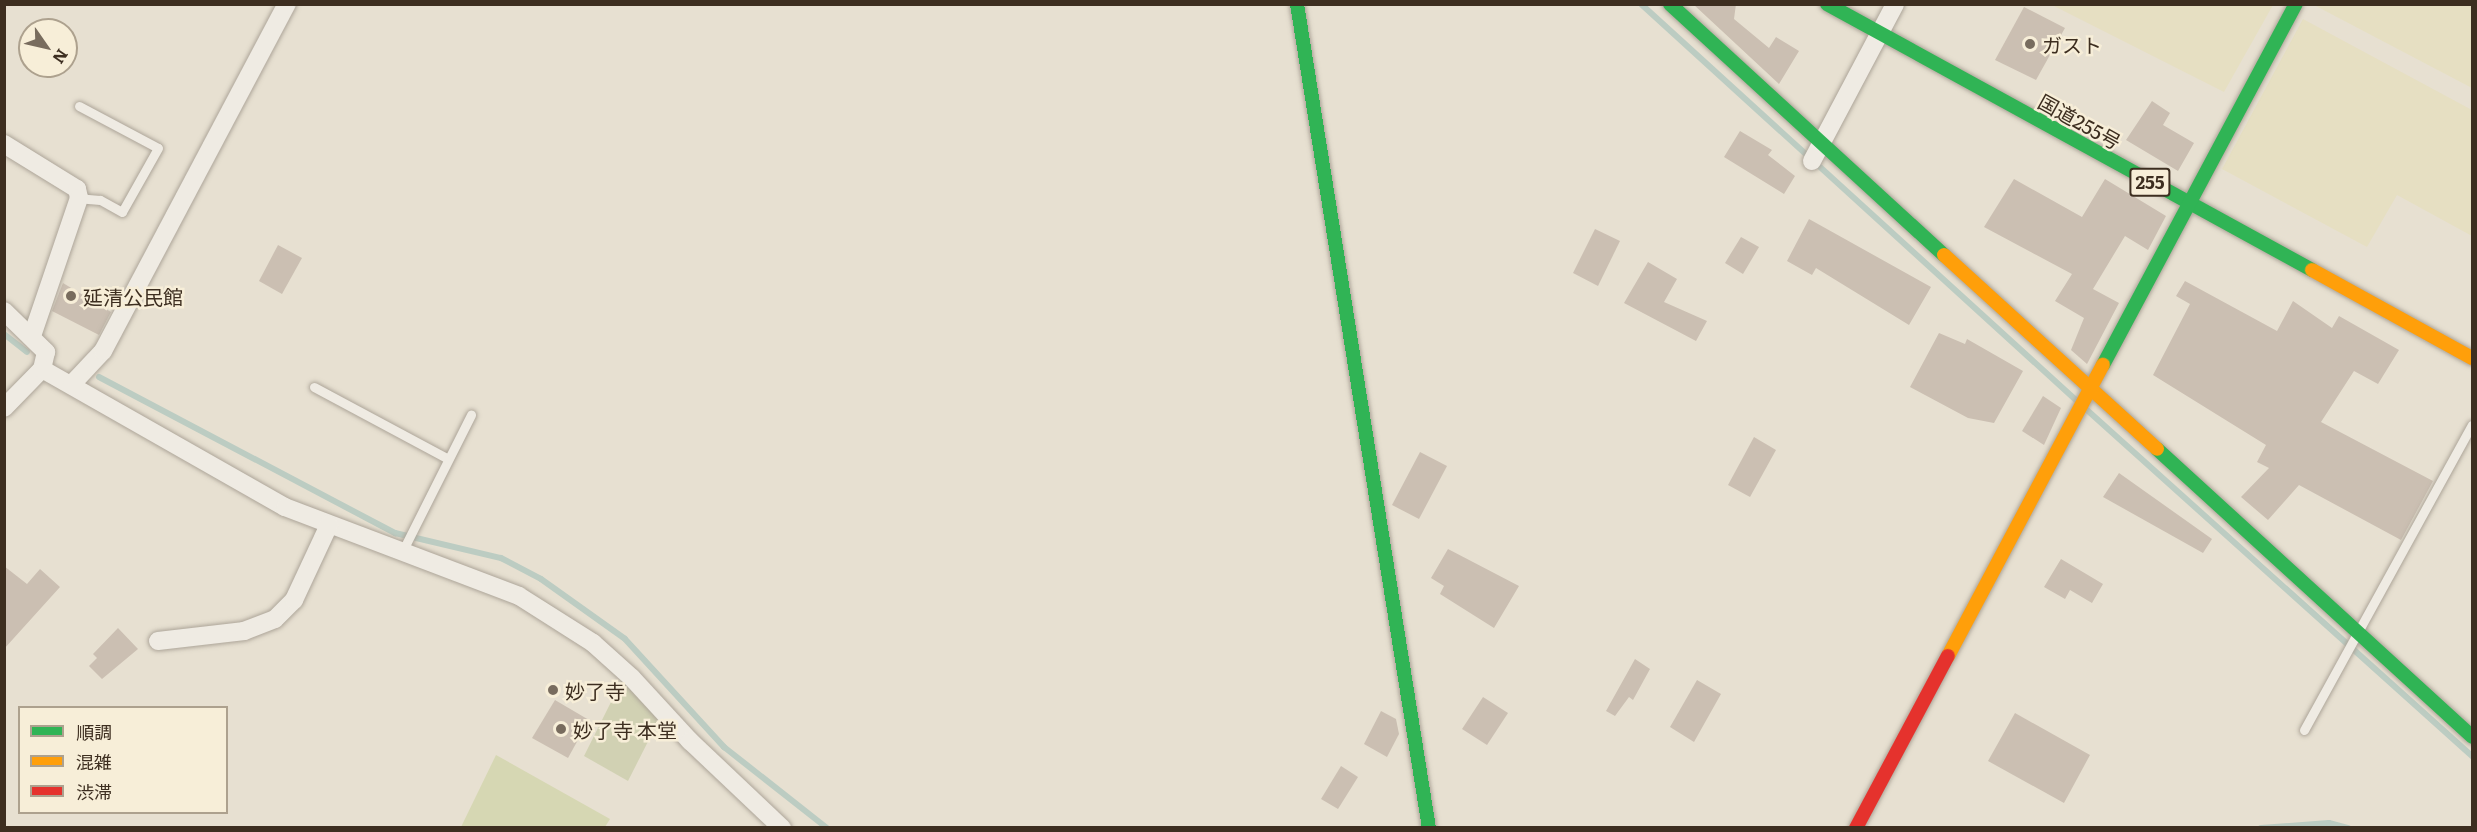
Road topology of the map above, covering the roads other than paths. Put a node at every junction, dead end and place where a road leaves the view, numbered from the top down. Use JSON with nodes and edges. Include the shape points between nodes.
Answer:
{"nodes":[{"id":1,"x":287,"y":4,"type":"edge"},
{"id":2,"x":1297,"y":4,"type":"edge"},
{"id":3,"x":1670,"y":4,"type":"edge"},
{"id":4,"x":1827,"y":4,"type":"edge"},
{"id":5,"x":1895,"y":4,"type":"edge"},
{"id":6,"x":2296,"y":4,"type":"edge"},
{"id":7,"x":1879,"y":34,"type":"junction"},
{"id":8,"x":79,"y":106,"type":"dead end"},
{"id":9,"x":1821,"y":143,"type":"junction"},
{"id":10,"x":4,"y":144,"type":"edge"},
{"id":11,"x":1812,"y":161,"type":"dead end"},
{"id":12,"x":79,"y":198,"type":"junction"},
{"id":13,"x":2190,"y":204,"type":"junction"},
{"id":14,"x":4,"y":311,"type":"edge"},
{"id":15,"x":33,"y":333,"type":"junction"},
{"id":16,"x":2472,"y":358,"type":"edge"},
{"id":17,"x":42,"y":369,"type":"junction"},
{"id":18,"x":72,"y":384,"type":"junction"},
{"id":19,"x":314,"y":387,"type":"dead end"},
{"id":20,"x":2091,"y":387,"type":"junction"},
{"id":21,"x":4,"y":408,"type":"edge"},
{"id":22,"x":471,"y":415,"type":"dead end"},
{"id":23,"x":2472,"y":425,"type":"edge"},
{"id":24,"x":448,"y":459,"type":"junction"},
{"id":25,"x":329,"y":525,"type":"junction"},
{"id":26,"x":403,"y":550,"type":"junction"},
{"id":27,"x":2360,"y":634,"type":"junction"},
{"id":28,"x":158,"y":641,"type":"dead end"},
{"id":29,"x":2304,"y":730,"type":"dead end"},
{"id":30,"x":2472,"y":737,"type":"edge"},
{"id":31,"x":782,"y":828,"type":"edge"},
{"id":32,"x":1430,"y":828,"type":"edge"},
{"id":33,"x":1856,"y":828,"type":"edge"}],
"edges":[{"from":1,"to":18,"type":"street","via":[[103,351]]},
{"from":2,"to":32,"type":"main road"},
{"from":3,"to":9,"type":"main road"},
{"from":4,"to":7,"type":"main road","name":"国道255号","number":"255"},
{"from":5,"to":7,"type":"street"},
{"from":6,"to":13,"type":"main road"},
{"from":7,"to":9,"type":"street"},
{"from":7,"to":13,"type":"main road","name":"国道255号","number":"255"},
{"from":8,"to":12,"type":"lane","via":[[158,148],[122,212],[100,200]]},
{"from":9,"to":11,"type":"street"},
{"from":9,"to":20,"type":"main road"},
{"from":10,"to":12,"type":"street","via":[[77,189]]},
{"from":12,"to":15,"type":"street"},
{"from":13,"to":16,"type":"main road","name":"国道255号","number":"255"},
{"from":13,"to":20,"type":"main road"},
{"from":14,"to":15,"type":"street"},
{"from":15,"to":17,"type":"street","via":[[46,352]]},
{"from":17,"to":18,"type":"street"},
{"from":17,"to":21,"type":"street"},
{"from":18,"to":25,"type":"street","via":[[285,507]]},
{"from":19,"to":24,"type":"lane"},
{"from":20,"to":27,"type":"main road"},
{"from":20,"to":33,"type":"main road"},
{"from":22,"to":24,"type":"lane"},
{"from":23,"to":27,"type":"lane"},
{"from":24,"to":26,"type":"lane"},
{"from":25,"to":26,"type":"street"},
{"from":25,"to":28,"type":"street","via":[[294,600],[275,619],[244,631]]},
{"from":26,"to":31,"type":"street","via":[[519,596],[593,643]]},
{"from":27,"to":29,"type":"lane"},
{"from":27,"to":30,"type":"main road"}]}
